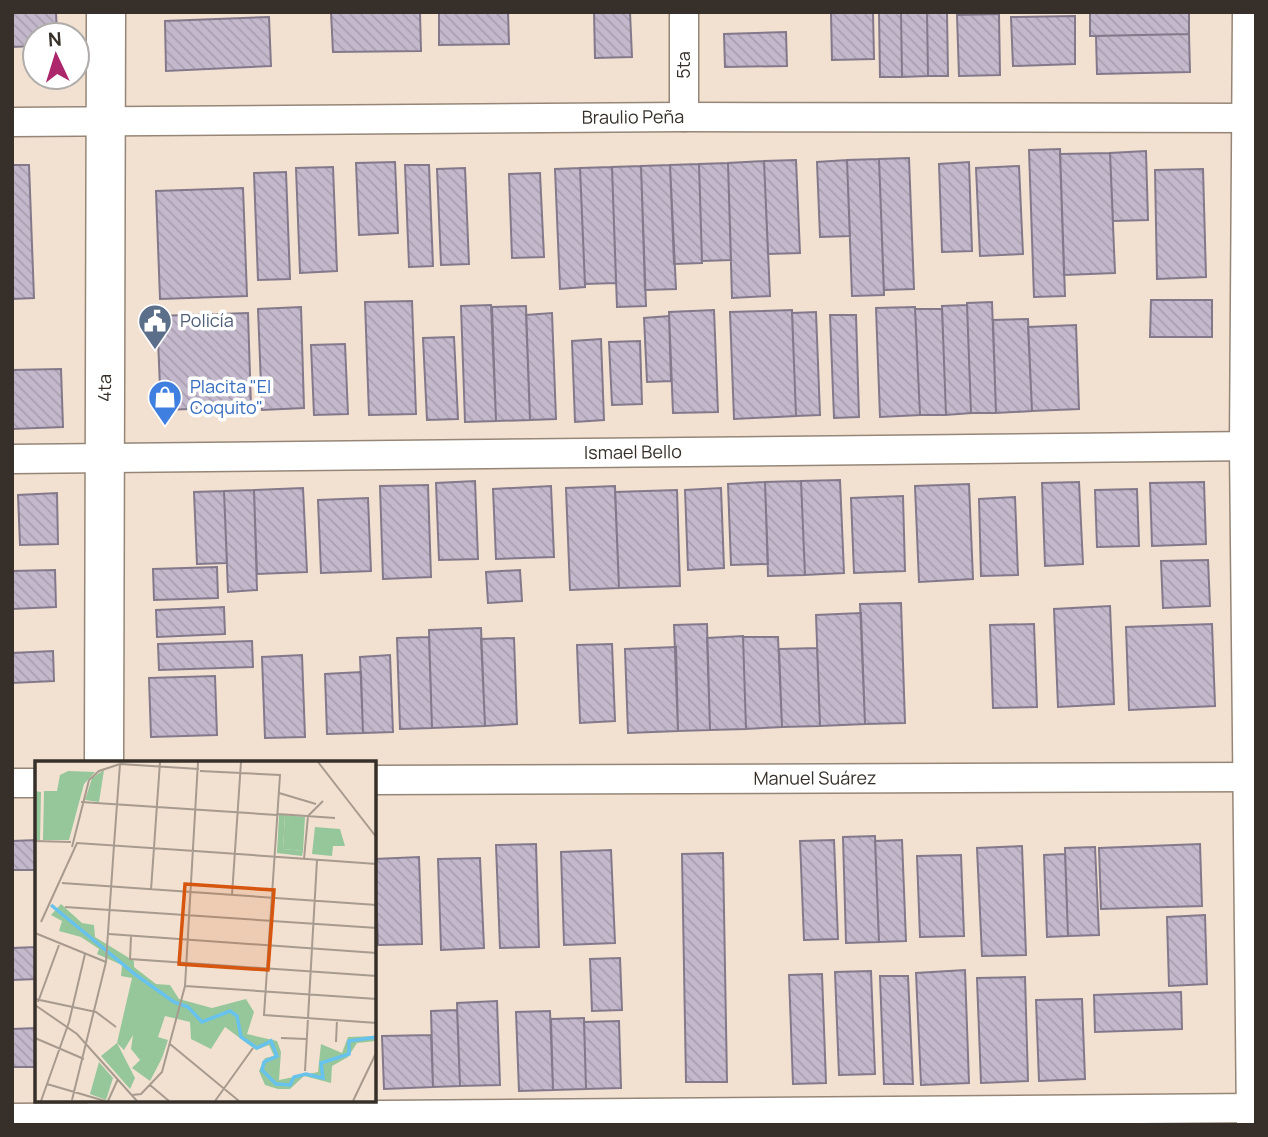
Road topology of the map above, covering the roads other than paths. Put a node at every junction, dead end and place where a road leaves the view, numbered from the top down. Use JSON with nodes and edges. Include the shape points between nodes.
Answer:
{"nodes":[{"id":1,"x":106,"y":12,"type":"edge"},
{"id":2,"x":684,"y":12,"type":"edge"},
{"id":3,"x":1247,"y":12,"type":"edge"},
{"id":4,"x":684,"y":117,"type":"junction"},
{"id":5,"x":1251,"y":118,"type":"edge"},
{"id":6,"x":12,"y":121,"type":"edge"},
{"id":7,"x":106,"y":122,"type":"junction"},
{"id":8,"x":1250,"y":446,"type":"edge"},
{"id":9,"x":12,"y":459,"type":"edge"},
{"id":10,"x":104,"y":460,"type":"junction"},
{"id":11,"x":104,"y":761,"type":"edge"},
{"id":12,"x":1251,"y":777,"type":"edge"},
{"id":13,"x":376,"y":780,"type":"edge"},
{"id":14,"x":12,"y":783,"type":"edge"},
{"id":15,"x":35,"y":783,"type":"edge"},
{"id":16,"x":108,"y":1114,"type":"edge"},
{"id":17,"x":1253,"y":1114,"type":"edge"},
{"id":18,"x":12,"y":1118,"type":"edge"}],
"edges":[{"from":1,"to":7,"type":"main road","name":"4ta"},
{"from":2,"to":4,"type":"street","name":"5ta"},
{"from":3,"to":5,"type":"street"},
{"from":4,"to":5,"type":"street","name":"Braulio Peña"},
{"from":4,"to":7,"type":"street","name":"Braulio Peña"},
{"from":5,"to":8,"type":"street"},
{"from":6,"to":7,"type":"street","name":"Braulio Peña"},
{"from":7,"to":10,"type":"main road","name":"4ta"},
{"from":8,"to":10,"type":"street","name":"Ismael Bello"},
{"from":8,"to":12,"type":"street"},
{"from":9,"to":10,"type":"street","name":"Ismael Bello"},
{"from":10,"to":11,"type":"main road","name":"4ta"},
{"from":12,"to":13,"type":"street","name":"Manuel Suárez"},
{"from":12,"to":17,"type":"street"},
{"from":14,"to":15,"type":"street"},
{"from":16,"to":17,"type":"street"},
{"from":16,"to":18,"type":"street"}]}
